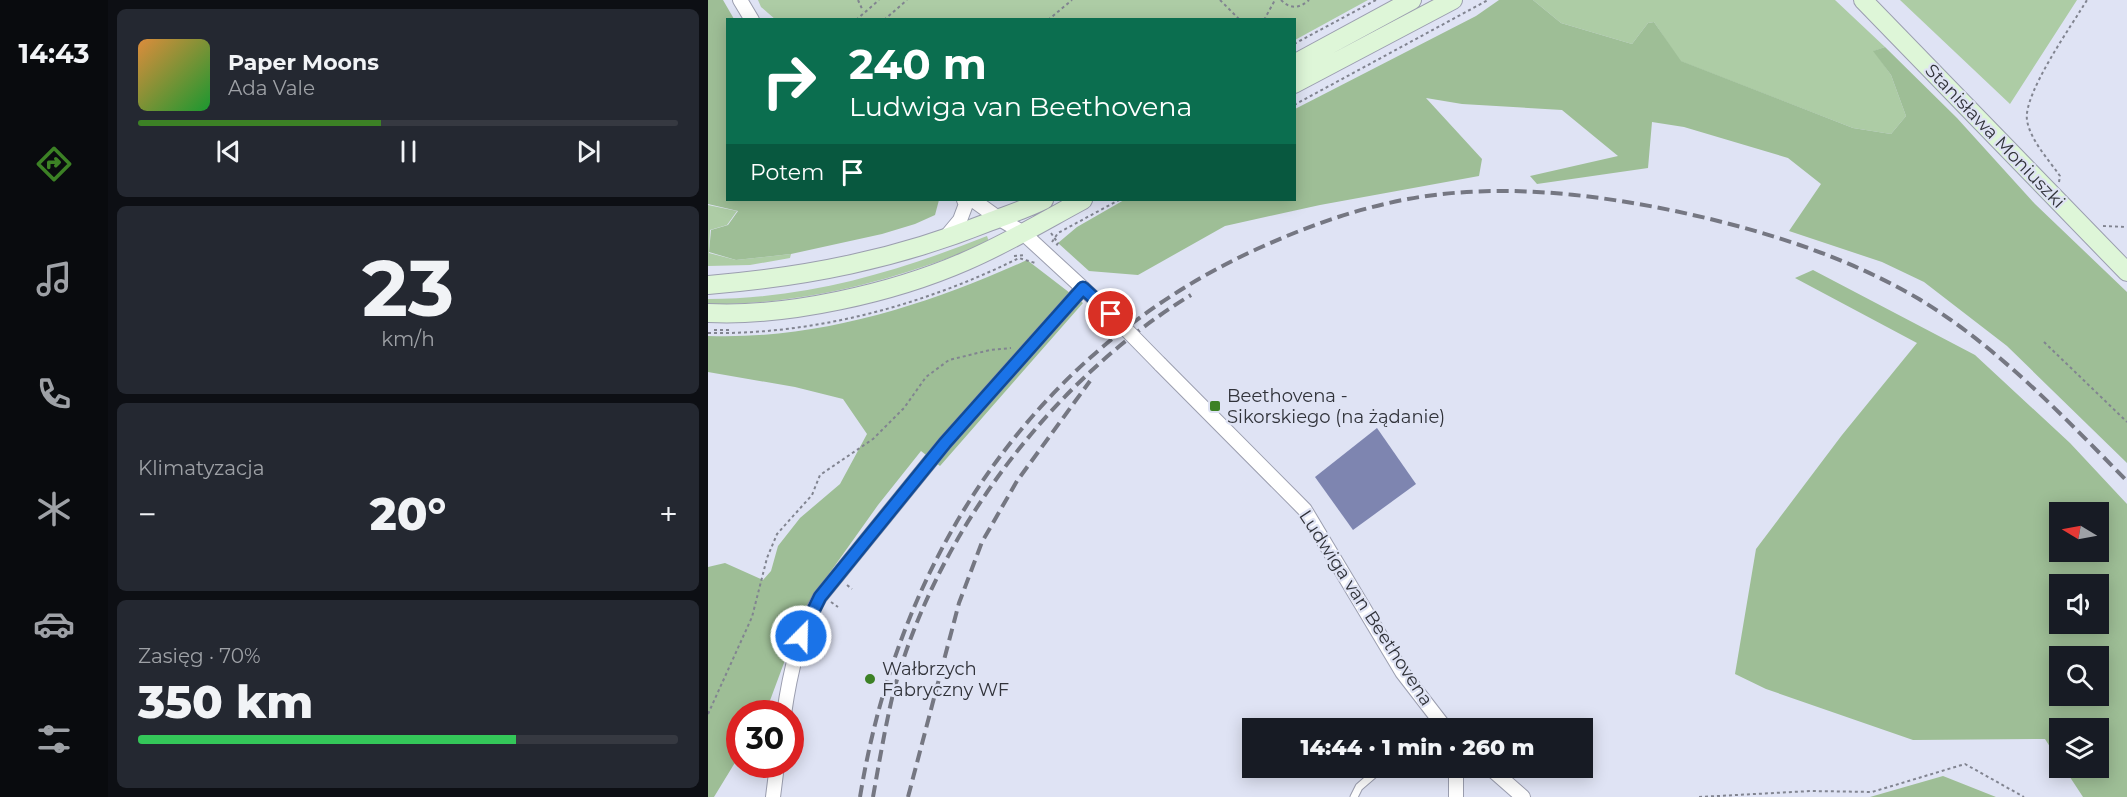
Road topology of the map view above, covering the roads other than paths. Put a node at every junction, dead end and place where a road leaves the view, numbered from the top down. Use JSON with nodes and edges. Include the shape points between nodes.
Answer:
{"nodes":[{"id":1,"x":740,"y":0,"type":"edge"},
{"id":2,"x":1412,"y":0,"type":"edge"},
{"id":3,"x":1453,"y":0,"type":"edge"},
{"id":4,"x":1863,"y":0,"type":"edge"},
{"id":5,"x":751,"y":18,"type":"edge"},
{"id":6,"x":1296,"y":63,"type":"edge"},
{"id":7,"x":1296,"y":83,"type":"edge"},
{"id":8,"x":964,"y":201,"type":"edge"},
{"id":9,"x":975,"y":201,"type":"edge"},
{"id":10,"x":1042,"y":201,"type":"edge"},
{"id":11,"x":1081,"y":201,"type":"edge"},
{"id":12,"x":998,"y":219,"type":"junction"},
{"id":13,"x":1022,"y":232,"type":"junction"},
{"id":14,"x":943,"y":240,"type":"junction"},
{"id":15,"x":2127,"y":272,"type":"edge"},
{"id":16,"x":708,"y":285,"type":"edge"},
{"id":17,"x":1083,"y":288,"type":"junction"},
{"id":18,"x":708,"y":313,"type":"edge"},
{"id":19,"x":787,"y":700,"type":"edge"},
{"id":20,"x":1432,"y":718,"type":"edge"},
{"id":21,"x":775,"y":778,"type":"edge"},
{"id":22,"x":1370,"y":778,"type":"edge"},
{"id":23,"x":1456,"y":778,"type":"edge"},
{"id":24,"x":1501,"y":778,"type":"edge"},
{"id":25,"x":773,"y":797,"type":"edge"},
{"id":26,"x":1354,"y":797,"type":"edge"},
{"id":27,"x":1456,"y":797,"type":"edge"},
{"id":28,"x":1522,"y":797,"type":"edge"}],
"edges":[{"from":1,"to":5,"type":"street"},
{"from":2,"to":6,"type":"main road"},
{"from":3,"to":7,"type":"main road"},
{"from":4,"to":15,"type":"main road","name":"Stanisława Moniuszki"},
{"from":8,"to":14,"type":"street","via":[[960,220]]},
{"from":9,"to":12,"type":"street","name":"Ludwiga van Beethovena"},
{"from":10,"to":12,"type":"main road"},
{"from":11,"to":13,"type":"main road"},
{"from":12,"to":13,"type":"street","name":"Ludwiga van Beethovena"},
{"from":12,"to":14,"type":"main road"},
{"from":13,"to":17,"type":"street","name":"Ludwiga van Beethovena"},
{"from":13,"to":18,"type":"main road","via":[[966,261],[904,284],[796,308]]},
{"from":14,"to":16,"type":"main road","via":[[783,279]]},
{"from":17,"to":19,"type":"street","via":[[945,443],[820,597],[806,621]]},
{"from":17,"to":20,"type":"street","name":"Ludwiga van Beethovena","bridge":true,"via":[[1305,510]]},
{"from":21,"to":25,"type":"street"},
{"from":22,"to":26,"type":"lane"},
{"from":23,"to":27,"type":"street"},
{"from":24,"to":28,"type":"street"}]}
